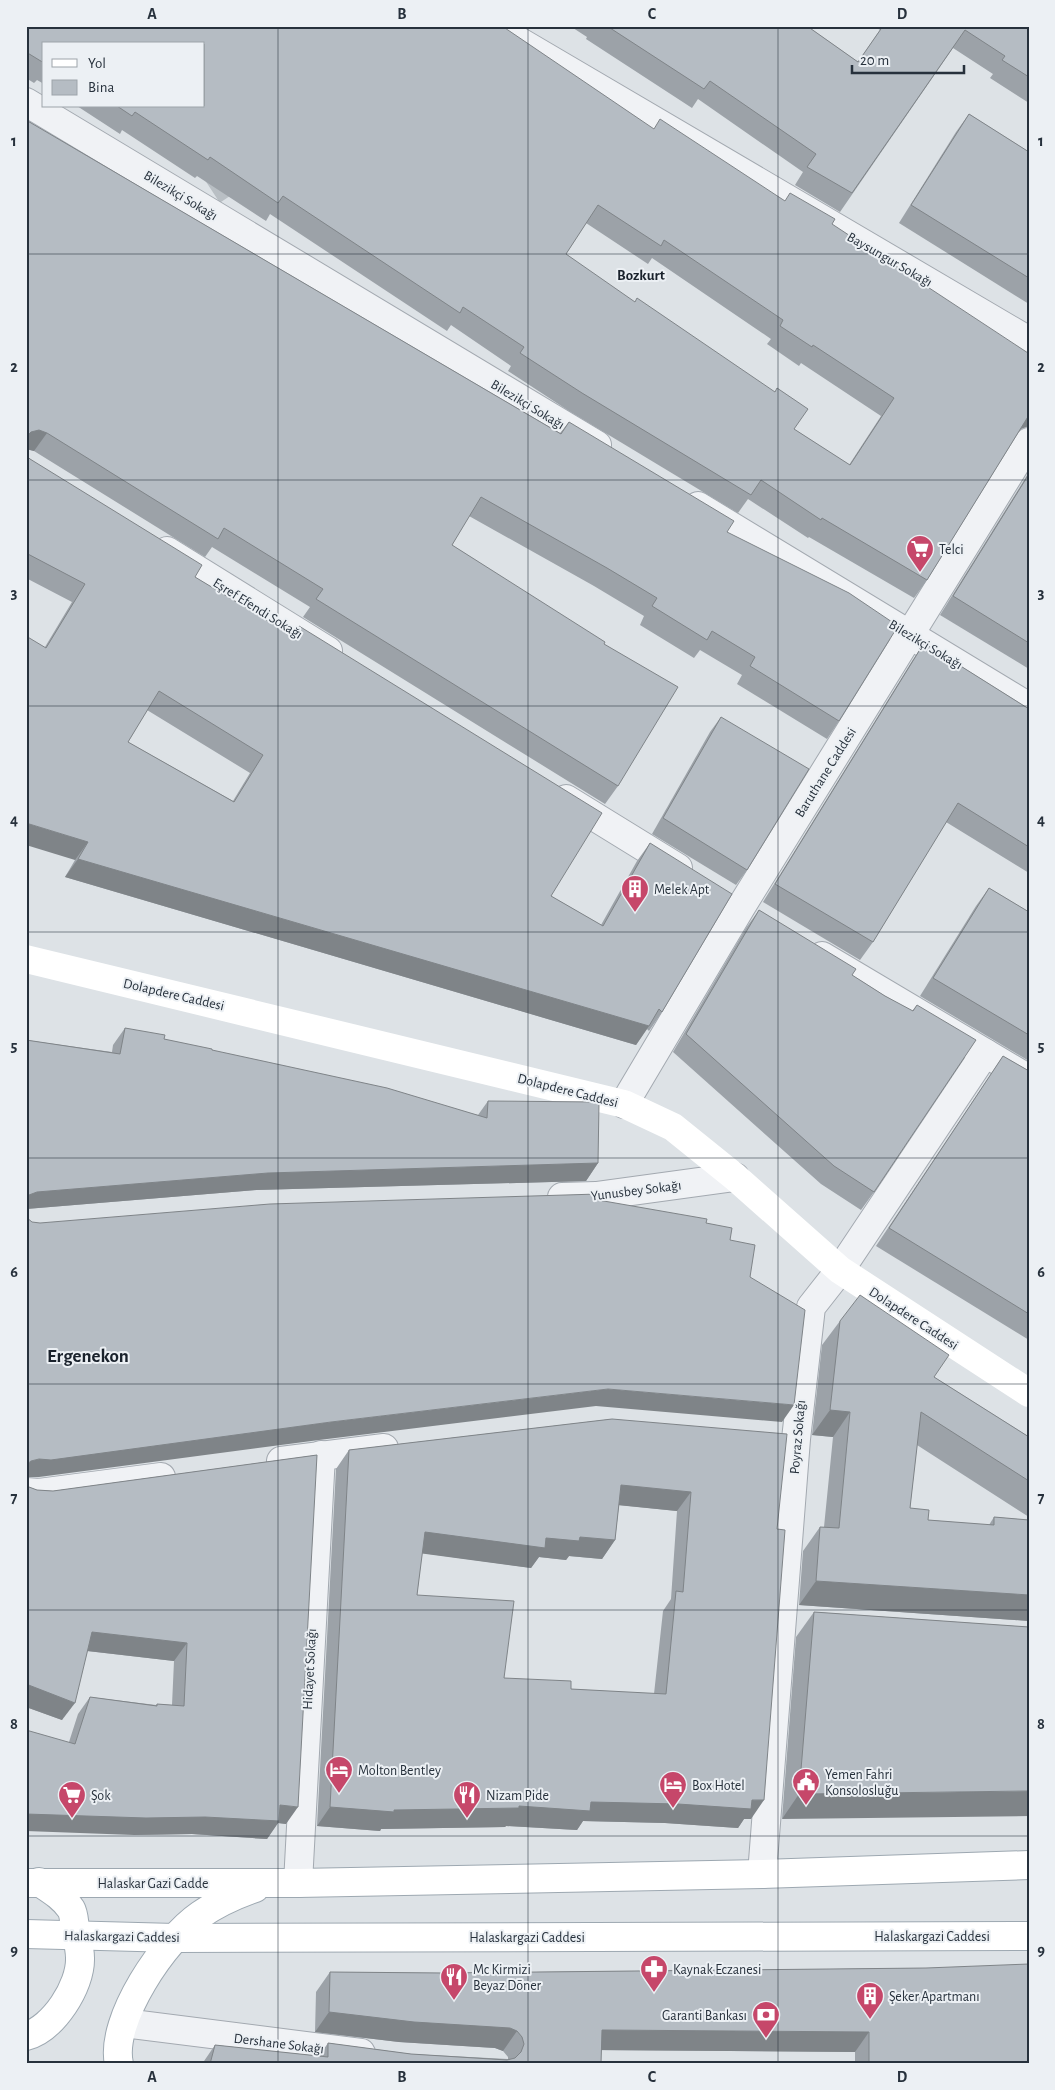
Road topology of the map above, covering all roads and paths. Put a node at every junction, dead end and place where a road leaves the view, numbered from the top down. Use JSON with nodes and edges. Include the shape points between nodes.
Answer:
{"nodes":[{"id":1,"x":493,"y":26,"type":"edge"},
{"id":2,"x":26,"y":102,"type":"edge"},
{"id":3,"x":1029,"y":341,"type":"edge"},
{"id":4,"x":1029,"y":442,"type":"edge"},
{"id":5,"x":621,"y":460,"type":"edge"},
{"id":6,"x":681,"y":496,"type":"edge"},
{"id":7,"x":144,"y":537,"type":"edge"},
{"id":8,"x":910,"y":634,"type":"junction"},
{"id":9,"x":346,"y":662,"type":"edge"},
{"id":10,"x":1029,"y":707,"type":"edge"},
{"id":11,"x":548,"y":788,"type":"edge"},
{"id":12,"x":750,"y":912,"type":"junction"},
{"id":13,"x":800,"y":943,"type":"edge"},
{"id":14,"x":27,"y":961,"type":"edge"},
{"id":15,"x":985,"y":1053,"type":"junction"},
{"id":16,"x":1029,"y":1079,"type":"edge"},
{"id":17,"x":624,"y":1104,"type":"junction"},
{"id":18,"x":735,"y":1177,"type":"junction"},
{"id":19,"x":541,"y":1197,"type":"edge"},
{"id":20,"x":840,"y":1270,"type":"junction"},
{"id":21,"x":1029,"y":1393,"type":"edge"},
{"id":22,"x":410,"y":1445,"type":"edge"},
{"id":23,"x":321,"y":1455,"type":"junction"},
{"id":24,"x":253,"y":1464,"type":"edge"},
{"id":25,"x":185,"y":1473,"type":"edge"},
{"id":26,"x":26,"y":1492,"type":"edge"},
{"id":27,"x":1029,"y":1865,"type":"edge"},
{"id":28,"x":762,"y":1874,"type":"junction"},
{"id":29,"x":32,"y":1883,"type":"edge"},
{"id":30,"x":268,"y":1883,"type":"junction"},
{"id":31,"x":298,"y":1883,"type":"junction"},
{"id":32,"x":26,"y":1934,"type":"edge"},
{"id":33,"x":77,"y":1936,"type":"junction"},
{"id":34,"x":1029,"y":1936,"type":"edge"},
{"id":35,"x":175,"y":1938,"type":"junction"},
{"id":36,"x":124,"y":2023,"type":"junction"},
{"id":37,"x":26,"y":2036,"type":"edge"},
{"id":38,"x":388,"y":2057,"type":"edge"},
{"id":39,"x":120,"y":2064,"type":"edge"}],
"edges":[{"from":1,"to":3,"type":"street","name":"Baysungur Sokağı"},
{"from":2,"to":5,"type":"street","name":"Bilezikçi Sokağı"},
{"from":4,"to":8,"type":"street","name":"Baruthane Caddesi"},
{"from":6,"to":8,"type":"street","name":"Bilezikçi Sokağı"},
{"from":7,"to":9,"type":"street","name":"Eşref Efendi Sokağı"},
{"from":8,"to":10,"type":"street","name":"Bilezikçi Sokağı"},
{"from":8,"to":12,"type":"street","name":"Baruthane Caddesi"},
{"from":11,"to":12,"type":"street"},
{"from":12,"to":17,"type":"street","name":"Baruthane Caddesi"},
{"from":13,"to":15,"type":"street"},
{"from":14,"to":17,"type":"main road","name":"Dolapdere Caddesi"},
{"from":15,"to":16,"type":"street"},
{"from":15,"to":20,"type":"street","name":"Poyraz Sokağı"},
{"from":17,"to":18,"type":"main road","name":"Dolapdere Caddesi","via":[[673,1127]]},
{"from":18,"to":19,"type":"street","name":"Yunusbey Sokağı","via":[[596,1196]]},
{"from":18,"to":20,"type":"main road","name":"Dolapdere Caddesi"},
{"from":20,"to":21,"type":"main road","name":"Dolapdere Caddesi"},
{"from":20,"to":28,"type":"street","name":"Poyraz Sokağı","via":[[811,1307],[786,1439],[792,1621]]},
{"from":22,"to":23,"type":"street"},
{"from":23,"to":24,"type":"street"},
{"from":23,"to":31,"type":"street","name":"Hidayet Sokağı"},
{"from":25,"to":26,"type":"street","via":[[39,1493]]},
{"from":27,"to":28,"type":"main road"},
{"from":28,"to":31,"type":"main road"},
{"from":29,"to":30,"type":"main road","name":"Halaskar Gazi Cadde"},
{"from":29,"to":33,"type":"main road","via":[[61,1897],[72,1911]]},
{"from":30,"to":31,"type":"main road"},
{"from":30,"to":35,"type":"main road","via":[[232,1896],[199,1916]]},
{"from":32,"to":33,"type":"main road","name":"Halaskargazi Caddesi"},
{"from":33,"to":35,"type":"main road","name":"Halaskargazi Caddesi"},
{"from":33,"to":37,"type":"main road","via":[[80,1960],[64,2004],[35,2034]]},
{"from":34,"to":35,"type":"main road","name":"Halaskargazi Caddesi"},
{"from":35,"to":36,"type":"main road","via":[[136,1990]]},
{"from":36,"to":38,"type":"street","name":"Dershane Sokağı"},
{"from":36,"to":39,"type":"main road","via":[[118,2056]]}]}
